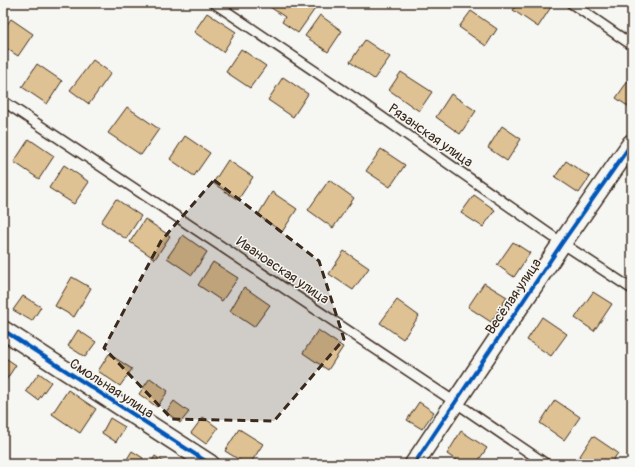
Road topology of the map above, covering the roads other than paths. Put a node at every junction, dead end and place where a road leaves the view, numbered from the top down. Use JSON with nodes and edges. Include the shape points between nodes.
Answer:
{"nodes":[{"id":1,"x":214,"y":3,"type":"edge"},
{"id":2,"x":571,"y":3,"type":"edge"},
{"id":3,"x":632,"y":45,"type":"edge"},
{"id":4,"x":3,"y":101,"type":"edge"},
{"id":5,"x":632,"y":142,"type":"edge"},
{"id":6,"x":562,"y":243,"type":"junction"},
{"id":7,"x":632,"y":289,"type":"edge"},
{"id":8,"x":3,"y":330,"type":"edge"},
{"id":9,"x":455,"y":402,"type":"junction"},
{"id":10,"x":210,"y":464,"type":"edge"},
{"id":11,"x":414,"y":464,"type":"edge"},
{"id":12,"x":546,"y":464,"type":"edge"}],
"edges":[{"from":1,"to":6,"type":"lane","name":"Рязанская улица"},
{"from":2,"to":3,"type":"lane"},
{"from":4,"to":9,"type":"lane","name":"Ивановская улица"},
{"from":5,"to":6,"type":"street","name":"Весёлая улица"},
{"from":6,"to":7,"type":"lane","name":"Рязанская улица"},
{"from":6,"to":9,"type":"street","name":"Весёлая улица"},
{"from":8,"to":10,"type":"street","name":"Смольная улица"},
{"from":9,"to":11,"type":"street","name":"Весёлая улица"},
{"from":9,"to":12,"type":"lane","name":"Ивановская улица"}]}
